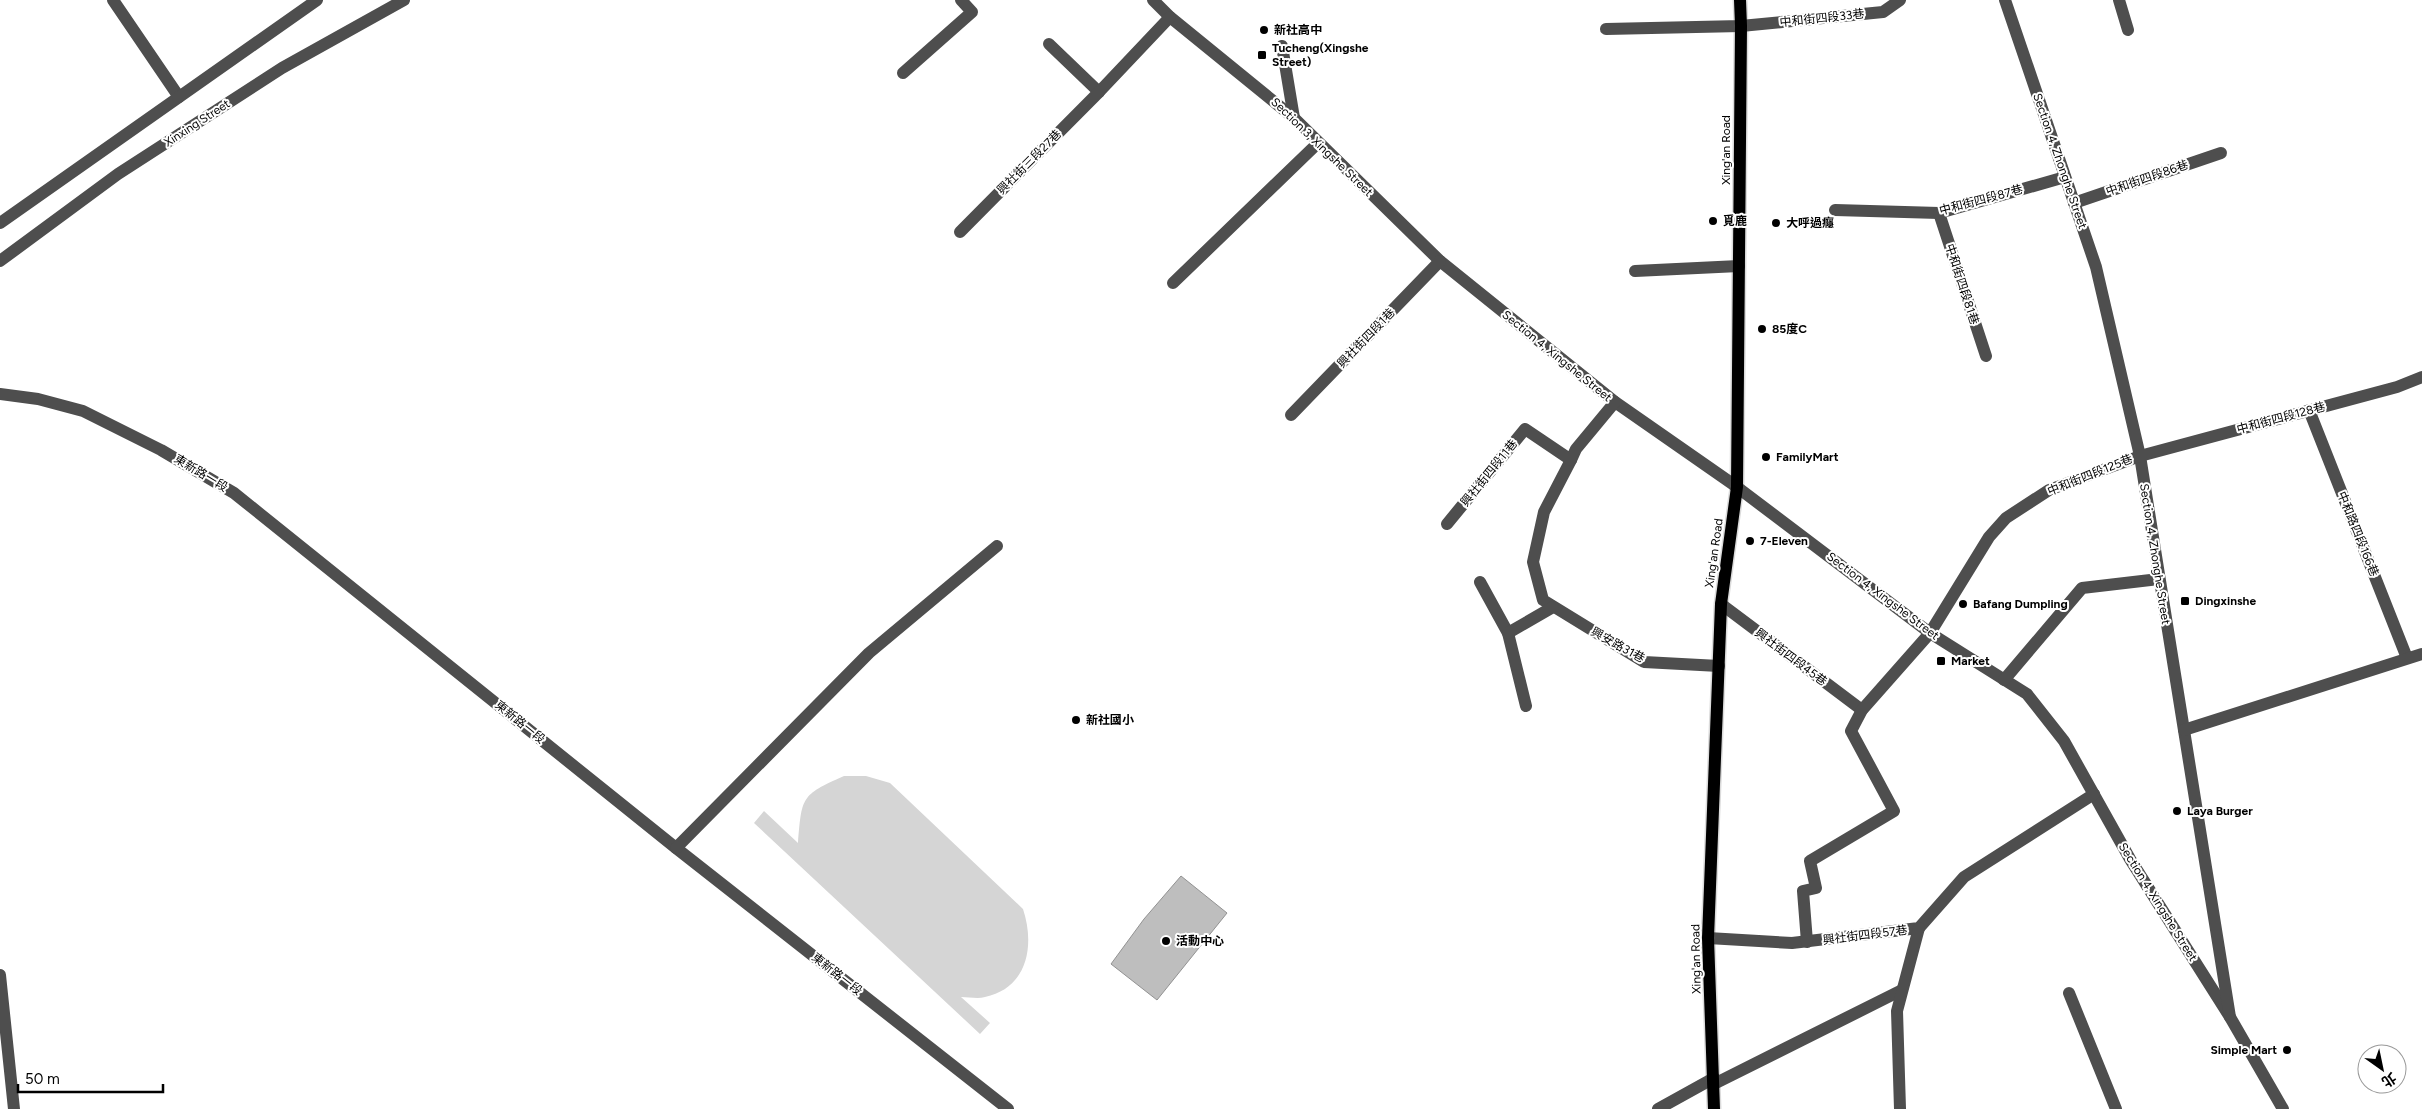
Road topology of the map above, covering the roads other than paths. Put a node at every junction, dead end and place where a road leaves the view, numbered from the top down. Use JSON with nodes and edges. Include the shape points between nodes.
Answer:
{"nodes":[{"id":1,"x":113,"y":0,"type":"edge"},
{"id":2,"x":316,"y":0,"type":"edge"},
{"id":3,"x":404,"y":0,"type":"edge"},
{"id":4,"x":961,"y":0,"type":"edge"},
{"id":5,"x":1153,"y":0,"type":"edge"},
{"id":6,"x":1740,"y":0,"type":"edge"},
{"id":7,"x":1900,"y":0,"type":"edge"},
{"id":8,"x":2005,"y":0,"type":"edge"},
{"id":9,"x":2119,"y":0,"type":"edge"},
{"id":10,"x":1170,"y":17,"type":"junction"},
{"id":11,"x":1741,"y":26,"type":"junction"},
{"id":12,"x":1606,"y":29,"type":"dead end"},
{"id":13,"x":2128,"y":30,"type":"dead end"},
{"id":14,"x":1049,"y":44,"type":"dead end"},
{"id":15,"x":1282,"y":46,"type":"dead end"},
{"id":16,"x":903,"y":73,"type":"dead end"},
{"id":17,"x":1099,"y":92,"type":"junction"},
{"id":18,"x":179,"y":97,"type":"junction"},
{"id":19,"x":1294,"y":118,"type":"junction"},
{"id":20,"x":1318,"y":143,"type":"junction"},
{"id":21,"x":2221,"y":153,"type":"dead end"},
{"id":22,"x":2065,"y":177,"type":"junction"},
{"id":23,"x":2074,"y":203,"type":"junction"},
{"id":24,"x":1835,"y":210,"type":"dead end"},
{"id":25,"x":1939,"y":213,"type":"junction"},
{"id":26,"x":0,"y":223,"type":"edge"},
{"id":27,"x":960,"y":232,"type":"dead end"},
{"id":28,"x":0,"y":261,"type":"edge"},
{"id":29,"x":1440,"y":261,"type":"junction"},
{"id":30,"x":1739,"y":266,"type":"junction"},
{"id":31,"x":1635,"y":271,"type":"dead end"},
{"id":32,"x":1173,"y":283,"type":"dead end"},
{"id":33,"x":1986,"y":356,"type":"dead end"},
{"id":34,"x":2422,"y":378,"type":"edge"},
{"id":35,"x":0,"y":394,"type":"edge"},
{"id":36,"x":1615,"y":402,"type":"junction"},
{"id":37,"x":2309,"y":410,"type":"junction"},
{"id":38,"x":1291,"y":415,"type":"dead end"},
{"id":39,"x":2140,"y":456,"type":"junction"},
{"id":40,"x":1571,"y":460,"type":"junction"},
{"id":41,"x":1737,"y":487,"type":"junction"},
{"id":42,"x":1447,"y":524,"type":"dead end"},
{"id":43,"x":997,"y":546,"type":"dead end"},
{"id":44,"x":2159,"y":578,"type":"junction"},
{"id":45,"x":1480,"y":582,"type":"dead end"},
{"id":46,"x":1721,"y":604,"type":"junction"},
{"id":47,"x":1554,"y":607,"type":"junction"},
{"id":48,"x":1508,"y":633,"type":"junction"},
{"id":49,"x":1930,"y":633,"type":"junction"},
{"id":50,"x":2422,"y":654,"type":"edge"},
{"id":51,"x":2407,"y":658,"type":"junction"},
{"id":52,"x":1719,"y":666,"type":"junction"},
{"id":53,"x":2004,"y":680,"type":"junction"},
{"id":54,"x":1526,"y":706,"type":"dead end"},
{"id":55,"x":1862,"y":710,"type":"junction"},
{"id":56,"x":2184,"y":730,"type":"junction"},
{"id":57,"x":2094,"y":794,"type":"junction"},
{"id":58,"x":676,"y":848,"type":"junction"},
{"id":59,"x":1919,"y":928,"type":"junction"},
{"id":60,"x":1708,"y":938,"type":"junction"},
{"id":61,"x":1807,"y":942,"type":"junction"},
{"id":62,"x":0,"y":975,"type":"edge"},
{"id":63,"x":1902,"y":990,"type":"junction"},
{"id":64,"x":2069,"y":993,"type":"dead end"},
{"id":65,"x":2230,"y":1017,"type":"junction"},
{"id":66,"x":1714,"y":1081,"type":"junction"},
{"id":67,"x":14,"y":1109,"type":"edge"},
{"id":68,"x":1008,"y":1109,"type":"edge"},
{"id":69,"x":1658,"y":1109,"type":"edge"},
{"id":70,"x":1714,"y":1109,"type":"edge"},
{"id":71,"x":1900,"y":1109,"type":"edge"},
{"id":72,"x":2116,"y":1109,"type":"edge"},
{"id":73,"x":2283,"y":1109,"type":"edge"}],
"edges":[{"from":1,"to":18,"type":"street"},
{"from":2,"to":18,"type":"street"},
{"from":3,"to":28,"type":"street","name":"Xinxing Street","via":[[282,68],[118,174]]},
{"from":4,"to":16,"type":"street","via":[[972,12]]},
{"from":5,"to":10,"type":"street","name":"Section 3, Xingshe Street"},
{"from":6,"to":11,"type":"main road","name":"Xing'an Road"},
{"from":7,"to":11,"type":"street","name":"中和街四段33巷","via":[[1883,12]]},
{"from":8,"to":22,"type":"street","name":"Section 4, Zhonghe Street"},
{"from":9,"to":13,"type":"street"},
{"from":10,"to":17,"type":"street","name":"興社街三段27巷"},
{"from":10,"to":19,"type":"street","name":"Section 3, Xingshe Street"},
{"from":11,"to":12,"type":"street","name":"中和街四段33巷"},
{"from":11,"to":30,"type":"main road","name":"Xing'an Road"},
{"from":14,"to":17,"type":"street"},
{"from":15,"to":19,"type":"street"},
{"from":17,"to":27,"type":"street","name":"興社街三段27巷"},
{"from":18,"to":26,"type":"street"},
{"from":19,"to":20,"type":"street","name":"Section 3, Xingshe Street"},
{"from":20,"to":29,"type":"street","name":"Section 3, Xingshe Street"},
{"from":20,"to":32,"type":"street"},
{"from":21,"to":23,"type":"street","name":"中和街四段86巷"},
{"from":22,"to":23,"type":"street","name":"Section 4, Zhonghe Street"},
{"from":22,"to":25,"type":"street","name":"中和街四段87巷"},
{"from":23,"to":39,"type":"street","name":"Section 4, Zhonghe Street","via":[[2096,267]]},
{"from":24,"to":25,"type":"street","name":"中和街四段87巷"},
{"from":25,"to":33,"type":"street","name":"中和街四段81巷"},
{"from":29,"to":36,"type":"street","name":"Section 4, Xingshe Street"},
{"from":29,"to":38,"type":"street","name":"興社街四段1巷"},
{"from":30,"to":31,"type":"street"},
{"from":30,"to":41,"type":"main road","name":"Xing'an Road"},
{"from":34,"to":37,"type":"street","name":"中和街四段128巷"},
{"from":35,"to":58,"type":"street","name":"東新路一段","via":[[38,399],[83,411],[161,450],[234,493]]},
{"from":36,"to":40,"type":"street","via":[[1576,449]]},
{"from":36,"to":41,"type":"street","name":"Section 4, Xingshe Street"},
{"from":37,"to":39,"type":"street","name":"中和街四段128巷"},
{"from":37,"to":51,"type":"street","name":"中和路四段166巷"},
{"from":39,"to":44,"type":"street","name":"Section 4, Zhonghe Street"},
{"from":39,"to":49,"type":"street","name":"中和街四段125巷","via":[[2049,490],[2006,518],[1989,538]]},
{"from":40,"to":42,"type":"street","name":"興社街四段11巷","via":[[1525,429]]},
{"from":40,"to":47,"type":"street","name":"興安路31巷","via":[[1544,512],[1533,562],[1542,600]]},
{"from":41,"to":46,"type":"main road","name":"Xing'an Road"},
{"from":41,"to":49,"type":"street","name":"Section 4, Xingshe Street"},
{"from":43,"to":58,"type":"street","via":[[869,653]]},
{"from":44,"to":53,"type":"street","via":[[2082,588]]},
{"from":44,"to":56,"type":"street","name":"Section 4, Zhonghe Street"},
{"from":45,"to":48,"type":"street"},
{"from":46,"to":52,"type":"main road","name":"Xing'an Road"},
{"from":46,"to":55,"type":"street","name":"興社街四段45巷"},
{"from":47,"to":48,"type":"street"},
{"from":47,"to":52,"type":"street","name":"興安路31巷","via":[[1644,662]]},
{"from":48,"to":54,"type":"street"},
{"from":49,"to":53,"type":"street","name":"Section 4, Xingshe Street"},
{"from":49,"to":55,"type":"street"},
{"from":50,"to":51,"type":"street"},
{"from":51,"to":56,"type":"street"},
{"from":52,"to":60,"type":"main road","name":"Xing'an Road"},
{"from":53,"to":57,"type":"street","name":"Section 4, Xingshe Street","via":[[2027,694],[2064,741]]},
{"from":55,"to":61,"type":"street","via":[[1851,731],[1894,811],[1810,861],[1816,888],[1803,891]]},
{"from":56,"to":65,"type":"street","name":"Section 4, Zhonghe Street"},
{"from":57,"to":59,"type":"street","name":"興社街四段57巷","via":[[1964,877]]},
{"from":57,"to":65,"type":"street","name":"Section 4, Xingshe Street","via":[[2130,859]]},
{"from":58,"to":68,"type":"street","name":"東新路一段"},
{"from":59,"to":61,"type":"street","name":"興社街四段57巷"},
{"from":59,"to":63,"type":"street"},
{"from":60,"to":61,"type":"street","name":"興社街四段57巷","via":[[1792,944]]},
{"from":60,"to":66,"type":"main road","name":"Xing'an Road"},
{"from":62,"to":67,"type":"street"},
{"from":63,"to":66,"type":"street"},
{"from":63,"to":71,"type":"street","via":[[1897,1011]]},
{"from":64,"to":72,"type":"street"},
{"from":65,"to":73,"type":"street","name":"Section 4, Zhonghe Street"},
{"from":66,"to":69,"type":"street"},
{"from":66,"to":70,"type":"main road","name":"Xing'an Road"}]}
